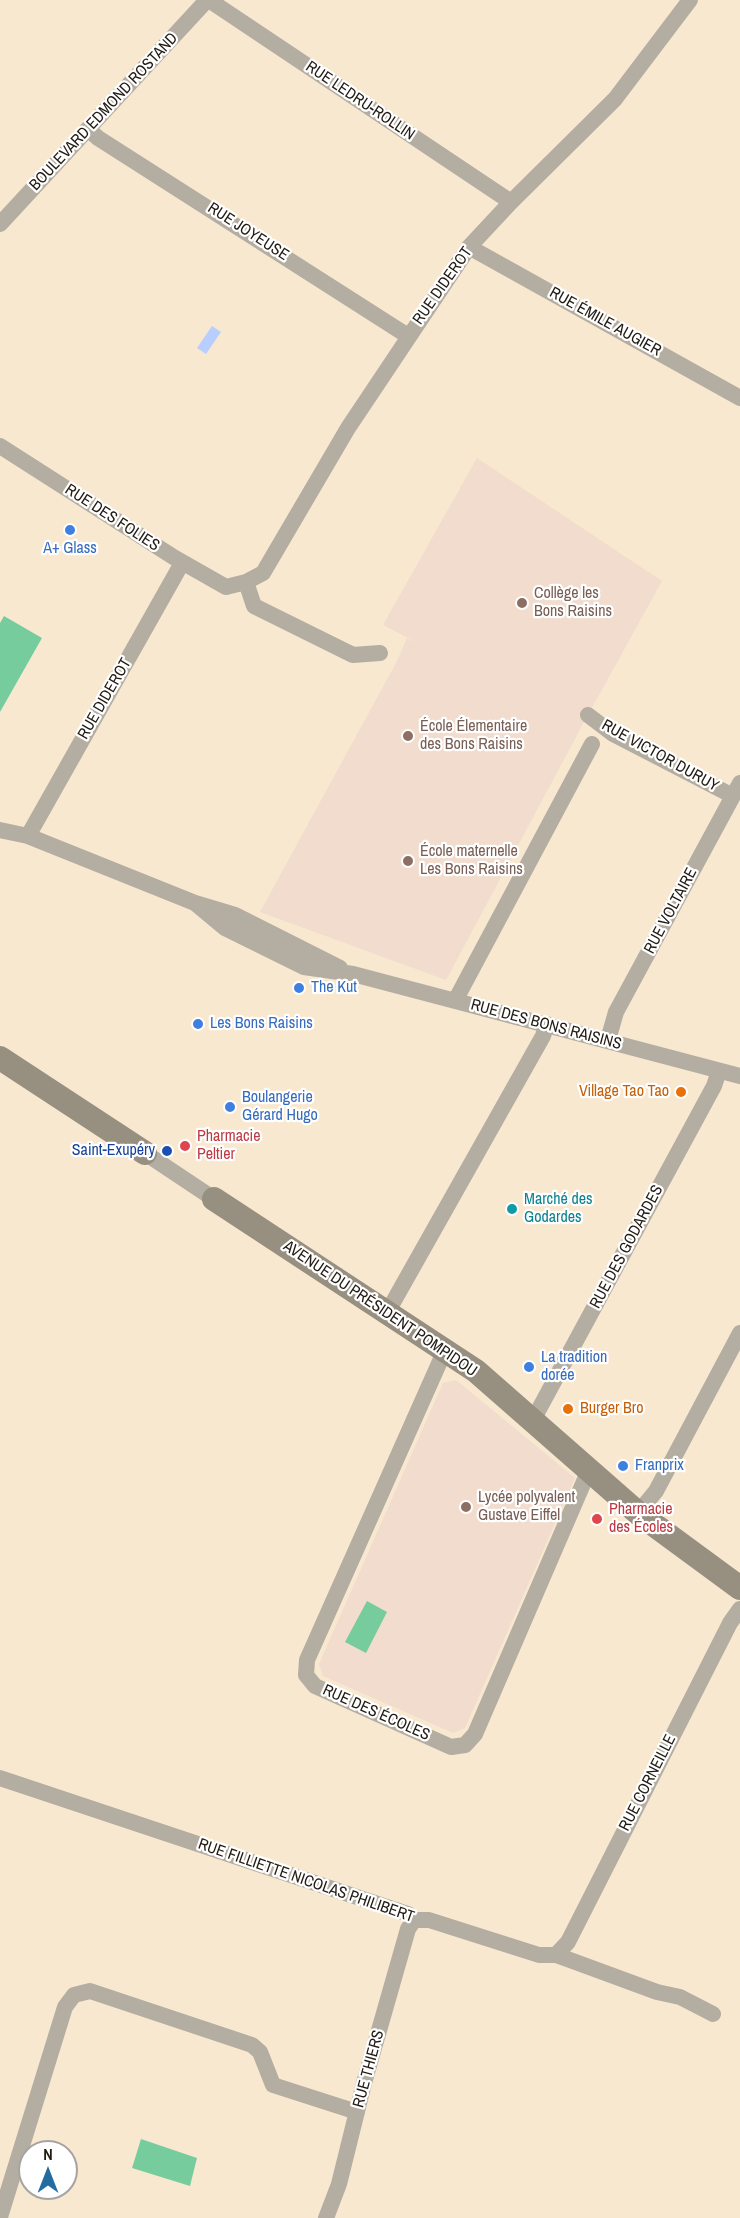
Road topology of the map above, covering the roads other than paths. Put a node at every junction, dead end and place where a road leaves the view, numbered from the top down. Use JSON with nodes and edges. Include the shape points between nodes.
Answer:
{"nodes":[{"id":1,"x":208,"y":0,"type":"edge"},
{"id":2,"x":690,"y":0,"type":"edge"},
{"id":3,"x":88,"y":129,"type":"junction"},
{"id":4,"x":511,"y":202,"type":"junction"},
{"id":5,"x":0,"y":224,"type":"edge"},
{"id":6,"x":470,"y":247,"type":"junction"},
{"id":7,"x":408,"y":336,"type":"junction"},
{"id":8,"x":740,"y":398,"type":"edge"},
{"id":9,"x":0,"y":446,"type":"edge"},
{"id":10,"x":182,"y":563,"type":"junction"},
{"id":11,"x":246,"y":582,"type":"junction"},
{"id":12,"x":226,"y":587,"type":"joint"},
{"id":13,"x":380,"y":653,"type":"dead end"},
{"id":14,"x":588,"y":715,"type":"dead end"},
{"id":15,"x":592,"y":744,"type":"dead end"},
{"id":16,"x":736,"y":790,"type":"edge"},
{"id":17,"x":0,"y":830,"type":"edge"},
{"id":18,"x":28,"y":836,"type":"junction"},
{"id":19,"x":455,"y":1001,"type":"junction"},
{"id":20,"x":547,"y":1024,"type":"junction"},
{"id":21,"x":608,"y":1040,"type":"junction"},
{"id":22,"x":0,"y":1058,"type":"edge"},
{"id":23,"x":719,"y":1071,"type":"junction"},
{"id":24,"x":740,"y":1076,"type":"edge"},
{"id":25,"x":146,"y":1153,"type":"joint"},
{"id":26,"x":214,"y":1198,"type":"joint"},
{"id":27,"x":387,"y":1313,"type":"junction"},
{"id":28,"x":740,"y":1333,"type":"edge"},
{"id":29,"x":445,"y":1350,"type":"junction"},
{"id":30,"x":532,"y":1422,"type":"junction"},
{"id":31,"x":589,"y":1470,"type":"junction"},
{"id":32,"x":638,"y":1512,"type":"junction"},
{"id":33,"x":740,"y":1588,"type":"edge"},
{"id":34,"x":740,"y":1609,"type":"edge"},
{"id":35,"x":0,"y":1778,"type":"edge"},
{"id":36,"x":414,"y":1920,"type":"junction"},
{"id":37,"x":556,"y":1955,"type":"junction"},
{"id":38,"x":713,"y":2014,"type":"dead end"},
{"id":39,"x":357,"y":2112,"type":"junction"},
{"id":40,"x":0,"y":2217,"type":"edge"},
{"id":41,"x":326,"y":2218,"type":"edge"}],
"edges":[{"from":1,"to":3,"type":"street","name":"BOULEVARD EDMOND ROSTAND"},
{"from":1,"to":4,"type":"street","name":"RUE LEDRU-ROLLIN"},
{"from":2,"to":4,"type":"street","name":"RUE DIDEROT","via":[[615,99]]},
{"from":3,"to":5,"type":"street","name":"BOULEVARD EDMOND ROSTAND"},
{"from":3,"to":7,"type":"street","name":"RUE JOYEUSE"},
{"from":4,"to":6,"type":"street","name":"RUE DIDEROT"},
{"from":6,"to":7,"type":"street","name":"RUE DIDEROT"},
{"from":6,"to":8,"type":"street","name":"RUE ÉMILE AUGIER"},
{"from":7,"to":11,"type":"street","name":"RUE DIDEROT","via":[[348,428],[263,573]]},
{"from":9,"to":10,"type":"street","name":"RUE DES FOLIES"},
{"from":10,"to":12,"type":"street","name":"RUE DES FOLIES"},
{"from":10,"to":18,"type":"street","name":"RUE DIDEROT"},
{"from":11,"to":12,"type":"street","name":"RUE DIDEROT"},
{"from":11,"to":13,"type":"street","via":[[254,606],[352,655]]},
{"from":14,"to":16,"type":"street","name":"RUE VICTOR DURUY","via":[[613,734]]},
{"from":15,"to":19,"type":"street","name":"RUE VICTOR DURUY"},
{"from":16,"to":21,"type":"street","name":"RUE VOLTAIRE","via":[[616,1012]]},
{"from":17,"to":18,"type":"street","name":"RUE DES BONS RAISINS"},
{"from":18,"to":19,"type":"street","name":"RUE DES BONS RAISINS","via":[[195,903],[235,915],[353,974]]},
{"from":19,"to":20,"type":"street","name":"RUE DES BONS RAISINS"},
{"from":20,"to":21,"type":"street","name":"RUE DES BONS RAISINS"},
{"from":20,"to":27,"type":"street"},
{"from":21,"to":23,"type":"street","name":"RUE DES BONS RAISINS"},
{"from":22,"to":25,"type":"street","name":"AVENUE DU PRÉSIDENT POMPIDOU"},
{"from":23,"to":24,"type":"street","name":"RUE DES BONS RAISINS"},
{"from":23,"to":30,"type":"street","name":"RUE DES GODARDES"},
{"from":25,"to":26,"type":"street","name":"AVENUE DU PRÉSIDENT POMPIDOU"},
{"from":26,"to":27,"type":"street","name":"AVENUE DU PRÉSIDENT POMPIDOU"},
{"from":27,"to":29,"type":"street","name":"AVENUE DU PRÉSIDENT POMPIDOU"},
{"from":28,"to":32,"type":"street","via":[[656,1491]]},
{"from":29,"to":30,"type":"street","name":"AVENUE DU PRÉSIDENT POMPIDOU","via":[[476,1371]]},
{"from":29,"to":31,"type":"street","name":"RUE DES ÉCOLES","via":[[307,1660],[306,1675],[315,1686],[451,1747],[465,1745],[475,1734]]},
{"from":30,"to":31,"type":"street","name":"AVENUE DU PRÉSIDENT POMPIDOU"},
{"from":31,"to":32,"type":"street","name":"AVENUE DU PRÉSIDENT POMPIDOU"},
{"from":32,"to":33,"type":"street","name":"AVENUE DU PRÉSIDENT POMPIDOU"},
{"from":34,"to":37,"type":"street","name":"RUE CORNEILLE","via":[[568,1942]]},
{"from":35,"to":36,"type":"street","name":"RUE FILLIETTE NICOLAS PHILIBERT","via":[[408,1914]]},
{"from":36,"to":37,"type":"street","name":"RUE FILLIETTE NICOLAS PHILIBERT","via":[[429,1920],[539,1955]]},
{"from":36,"to":39,"type":"street","name":"RUE THIERS","via":[[408,1929]]},
{"from":37,"to":38,"type":"street","name":"RUE FILLIETTE NICOLAS PHILIBERT","via":[[680,1997]]},
{"from":39,"to":40,"type":"street","via":[[273,2085],[260,2052],[252,2045],[90,1991],[74,1995],[65,2007]]},
{"from":39,"to":41,"type":"street","name":"RUE THIERS"}]}
